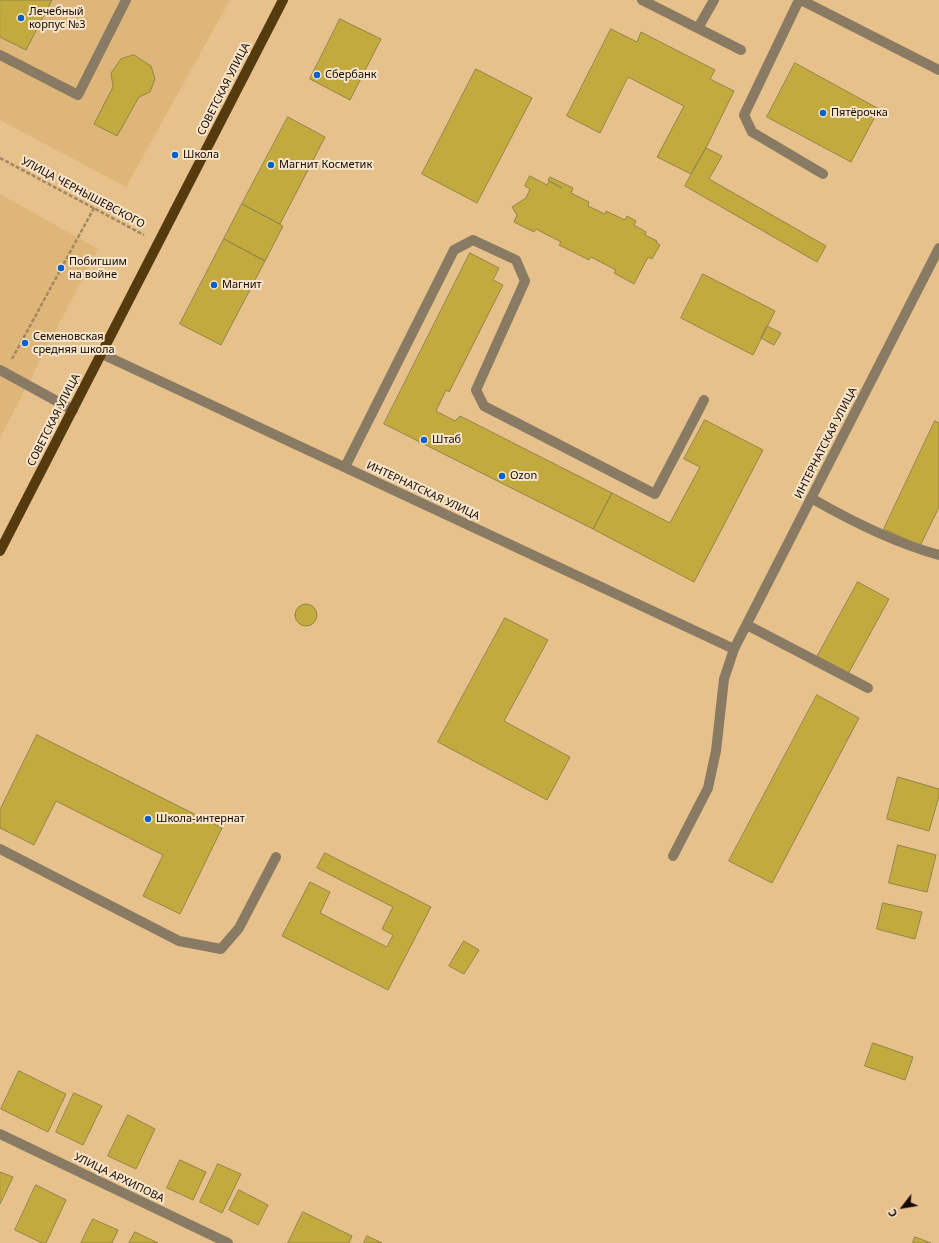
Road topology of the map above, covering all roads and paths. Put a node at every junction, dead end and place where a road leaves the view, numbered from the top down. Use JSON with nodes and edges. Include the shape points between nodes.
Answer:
{"nodes":[{"id":1,"x":126,"y":0,"type":"edge"},
{"id":2,"x":283,"y":0,"type":"edge"},
{"id":3,"x":642,"y":0,"type":"edge"},
{"id":4,"x":714,"y":0,"type":"edge"},
{"id":5,"x":800,"y":0,"type":"edge"},
{"id":6,"x":698,"y":28,"type":"junction"},
{"id":7,"x":741,"y":50,"type":"dead end"},
{"id":8,"x":0,"y":55,"type":"edge"},
{"id":9,"x":939,"y":70,"type":"edge"},
{"id":10,"x":0,"y":158,"type":"edge"},
{"id":11,"x":823,"y":174,"type":"dead end"},
{"id":12,"x":94,"y":208,"type":"junction"},
{"id":13,"x":159,"y":243,"type":"junction"},
{"id":14,"x":939,"y":248,"type":"edge"},
{"id":15,"x":102,"y":354,"type":"junction"},
{"id":16,"x":2,"y":371,"type":"edge"},
{"id":17,"x":704,"y":400,"type":"dead end"},
{"id":18,"x":73,"y":410,"type":"junction"},
{"id":19,"x":345,"y":467,"type":"junction"},
{"id":20,"x":812,"y":498,"type":"junction"},
{"id":21,"x":0,"y":552,"type":"edge"},
{"id":22,"x":939,"y":555,"type":"edge"},
{"id":23,"x":746,"y":625,"type":"junction"},
{"id":24,"x":734,"y":649,"type":"junction"},
{"id":25,"x":868,"y":688,"type":"dead end"},
{"id":26,"x":0,"y":849,"type":"edge"},
{"id":27,"x":673,"y":856,"type":"dead end"},
{"id":28,"x":276,"y":857,"type":"dead end"},
{"id":29,"x":0,"y":1134,"type":"edge"},
{"id":30,"x":228,"y":1243,"type":"edge"}],
"edges":[{"from":1,"to":8,"type":"street","via":[[78,95]]},
{"from":2,"to":13,"type":"main road","name":"СОВЕТСКАЯ УЛИЦА"},
{"from":3,"to":6,"type":"street"},
{"from":4,"to":6,"type":"street"},
{"from":5,"to":9,"type":"street"},
{"from":5,"to":11,"type":"street","via":[[744,115],[752,132]]},
{"from":6,"to":7,"type":"street"},
{"from":10,"to":12,"type":"path","name":"УЛИЦА ЧЕРНЫШЕВСКОГО"},
{"from":12,"to":13,"type":"path","name":"УЛИЦА ЧЕРНЫШЕВСКОГО"},
{"from":12,"to":16,"type":"path"},
{"from":13,"to":15,"type":"main road","name":"СОВЕТСКАЯ УЛИЦА"},
{"from":14,"to":20,"type":"street","name":"ИНТЕРНАТСКАЯ УЛИЦА"},
{"from":15,"to":18,"type":"main road","name":"СОВЕТСКАЯ УЛИЦА"},
{"from":15,"to":19,"type":"street","name":"ИНТЕРНАТСКАЯ УЛИЦА"},
{"from":16,"to":18,"type":"street"},
{"from":17,"to":19,"type":"street","via":[[655,494],[484,406],[476,390],[525,281],[516,260],[473,240],[454,250]]},
{"from":18,"to":21,"type":"main road","name":"СОВЕТСКАЯ УЛИЦА"},
{"from":19,"to":24,"type":"street","name":"ИНТЕРНАТСКАЯ УЛИЦА"},
{"from":20,"to":22,"type":"street","via":[[841,516],[917,549]]},
{"from":20,"to":23,"type":"street","name":"ИНТЕРНАТСКАЯ УЛИЦА"},
{"from":23,"to":24,"type":"street","name":"ИНТЕРНАТСКАЯ УЛИЦА"},
{"from":23,"to":25,"type":"street"},
{"from":24,"to":27,"type":"street","name":"ИНТЕРНАТСКАЯ УЛИЦА","via":[[724,679],[716,751],[708,788]]},
{"from":26,"to":28,"type":"street","via":[[179,941],[221,949],[239,928]]},
{"from":29,"to":30,"type":"street","name":"УЛИЦА АРХИПОВА"}]}
